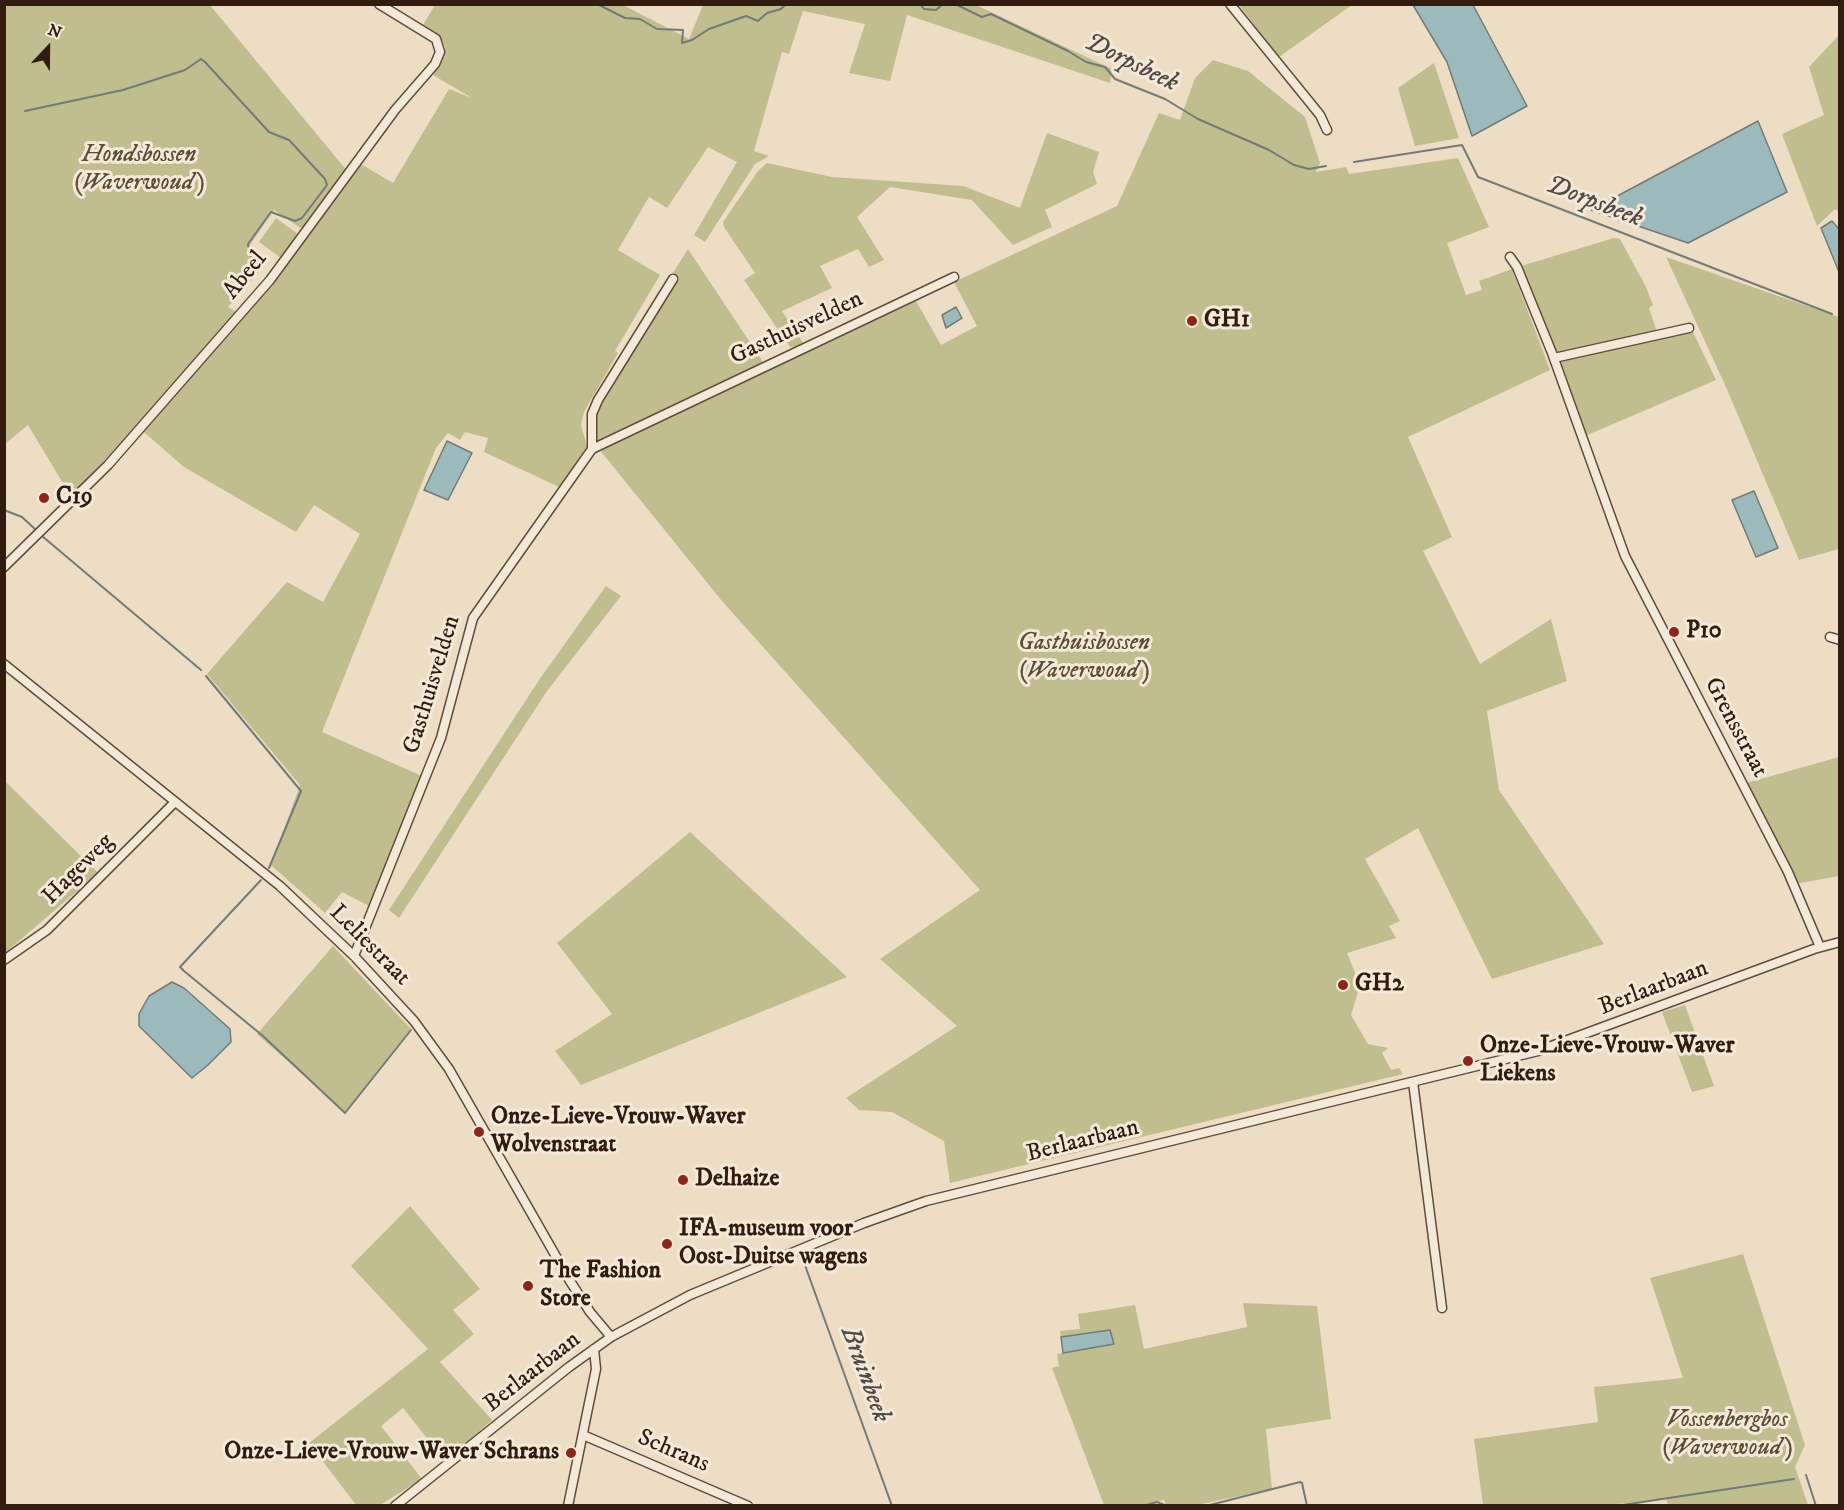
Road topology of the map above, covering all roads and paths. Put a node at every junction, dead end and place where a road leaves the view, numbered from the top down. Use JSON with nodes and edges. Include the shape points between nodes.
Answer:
{"nodes":[{"id":1,"x":379,"y":4,"type":"edge"},
{"id":2,"x":1230,"y":4,"type":"edge"},
{"id":3,"x":1328,"y":130,"type":"dead end"},
{"id":4,"x":1510,"y":257,"type":"dead end"},
{"id":5,"x":954,"y":277,"type":"dead end"},
{"id":6,"x":673,"y":279,"type":"dead end"},
{"id":7,"x":1689,"y":328,"type":"dead end"},
{"id":8,"x":1554,"y":358,"type":"junction"},
{"id":9,"x":592,"y":449,"type":"junction"},
{"id":10,"x":4,"y":567,"type":"edge"},
{"id":11,"x":1830,"y":637,"type":"dead end"},
{"id":12,"x":1839,"y":640,"type":"edge"},
{"id":13,"x":4,"y":664,"type":"edge"},
{"id":14,"x":175,"y":802,"type":"junction"},
{"id":15,"x":1839,"y":942,"type":"edge"},
{"id":16,"x":1820,"y":947,"type":"junction"},
{"id":17,"x":354,"y":956,"type":"junction"},
{"id":18,"x":4,"y":960,"type":"edge"},
{"id":19,"x":1413,"y":1082,"type":"junction"},
{"id":20,"x":1442,"y":1308,"type":"dead end"},
{"id":21,"x":611,"y":1337,"type":"junction"},
{"id":22,"x":594,"y":1349,"type":"junction"},
{"id":23,"x":583,"y":1435,"type":"junction"},
{"id":24,"x":395,"y":1506,"type":"edge"},
{"id":25,"x":568,"y":1506,"type":"edge"},
{"id":26,"x":748,"y":1506,"type":"edge"}],
"edges":[{"from":1,"to":10,"type":"street","name":"Abeel","via":[[436,39],[440,52],[435,64],[371,141],[270,280],[108,465]]},
{"from":2,"to":3,"type":"street"},
{"from":4,"to":8,"type":"street","name":"Grensstraat"},
{"from":5,"to":9,"type":"street","name":"Gasthuisvelden"},
{"from":6,"to":9,"type":"street","via":[[598,400],[592,414]]},
{"from":7,"to":8,"type":"street"},
{"from":8,"to":16,"type":"street","name":"Grensstraat","via":[[1625,556],[1788,872]]},
{"from":9,"to":17,"type":"street","name":"Gasthuisvelden","via":[[473,618],[441,738]]},
{"from":11,"to":12,"type":"street"},
{"from":13,"to":14,"type":"street","name":"Leliestraat"},
{"from":14,"to":17,"type":"street","name":"Leliestraat","via":[[280,886]]},
{"from":14,"to":18,"type":"street","name":"Hageweg","via":[[46,930]]},
{"from":15,"to":16,"type":"street","name":"Berlaarbaan"},
{"from":16,"to":19,"type":"street","name":"Berlaarbaan","via":[[1584,1036]]},
{"from":17,"to":21,"type":"street","name":"Leliestraat","via":[[414,1021],[449,1069],[570,1281]]},
{"from":19,"to":20,"type":"street"},
{"from":19,"to":21,"type":"street","name":"Berlaarbaan","via":[[926,1201],[690,1295]]},
{"from":21,"to":22,"type":"street","name":"Berlaarbaan"},
{"from":22,"to":23,"type":"street","via":[[596,1369]]},
{"from":22,"to":24,"type":"street","name":"Berlaarbaan"},
{"from":23,"to":25,"type":"street"},
{"from":23,"to":26,"type":"street","name":"Schrans"}]}
